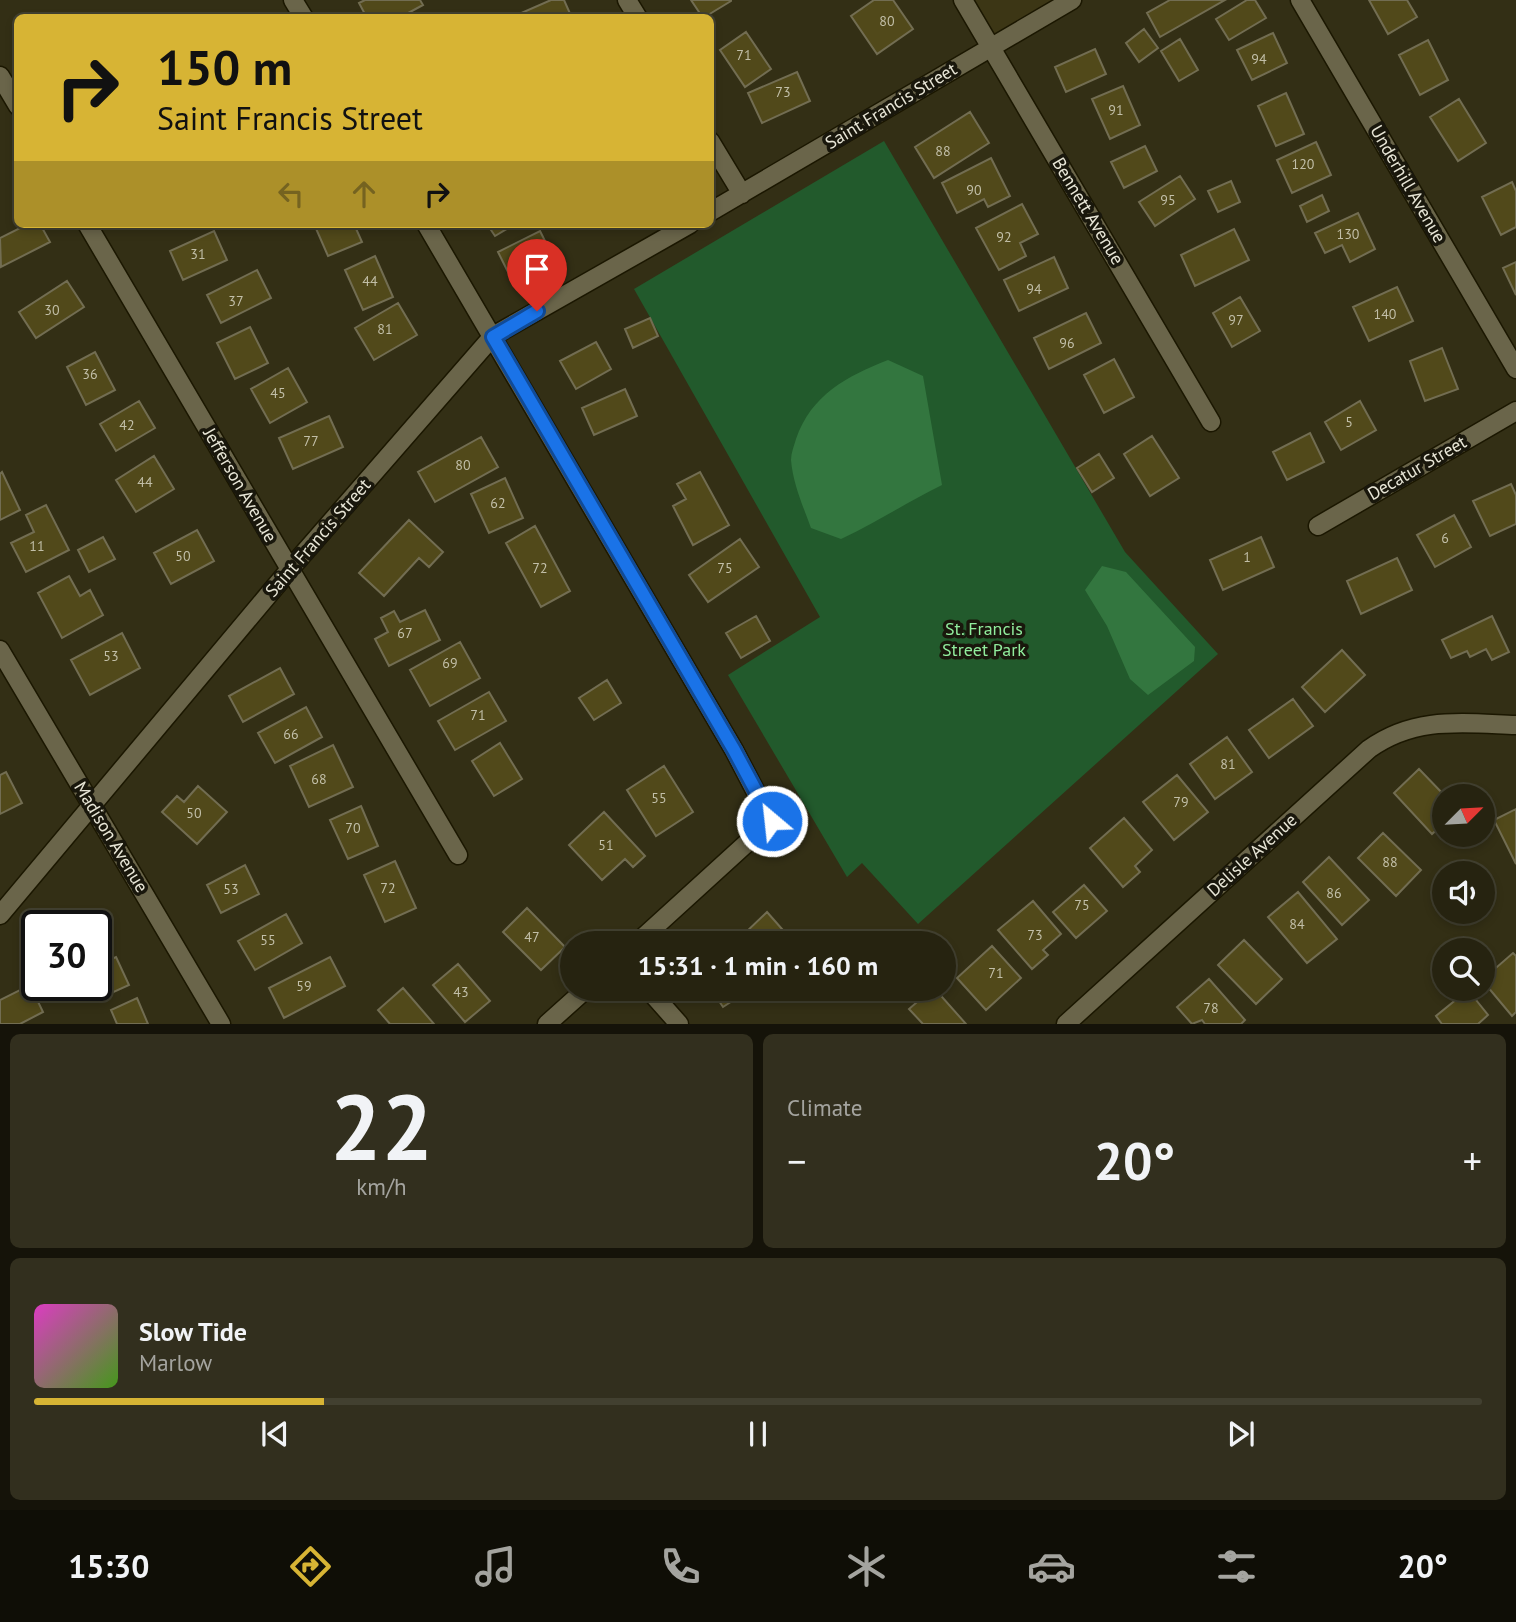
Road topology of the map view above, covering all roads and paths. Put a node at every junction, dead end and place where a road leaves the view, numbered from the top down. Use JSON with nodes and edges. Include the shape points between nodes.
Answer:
{"nodes":[{"id":1,"x":963,"y":0,"type":"edge"},
{"id":2,"x":1072,"y":0,"type":"edge"},
{"id":3,"x":1300,"y":0,"type":"edge"},
{"id":4,"x":990,"y":48,"type":"junction"},
{"id":5,"x":0,"y":76,"type":"edge"},
{"id":6,"x":14,"y":99,"type":"edge"},
{"id":7,"x":714,"y":148,"type":"edge"},
{"id":8,"x":742,"y":194,"type":"junction"},
{"id":9,"x":714,"y":210,"type":"edge"},
{"id":10,"x":89,"y":228,"type":"edge"},
{"id":11,"x":428,"y":228,"type":"edge"},
{"id":12,"x":683,"y":228,"type":"edge"},
{"id":13,"x":493,"y":337,"type":"junction"},
{"id":14,"x":1516,"y":369,"type":"edge"},
{"id":15,"x":1516,"y":411,"type":"edge"},
{"id":16,"x":1211,"y":422,"type":"dead end"},
{"id":17,"x":1318,"y":526,"type":"dead end"},
{"id":18,"x":290,"y":569,"type":"junction"},
{"id":19,"x":0,"y":650,"type":"edge"},
{"id":20,"x":1516,"y":725,"type":"edge"},
{"id":21,"x":92,"y":803,"type":"junction"},
{"id":22,"x":458,"y":855,"type":"dead end"},
{"id":23,"x":0,"y":915,"type":"edge"},
{"id":24,"x":650,"y":931,"type":"edge"},
{"id":25,"x":573,"y":1001,"type":"edge"},
{"id":26,"x":659,"y":1001,"type":"edge"},
{"id":27,"x":221,"y":1024,"type":"edge"},
{"id":28,"x":547,"y":1024,"type":"edge"},
{"id":29,"x":679,"y":1024,"type":"edge"},
{"id":30,"x":1066,"y":1024,"type":"edge"}],
"edges":[{"from":1,"to":4,"type":"street","name":"Bennett Avenue"},
{"from":2,"to":4,"type":"street","name":"Saint Francis Street"},
{"from":3,"to":14,"type":"street","name":"Underhill Avenue"},
{"from":4,"to":8,"type":"street","name":"Saint Francis Street"},
{"from":4,"to":16,"type":"street","name":"Bennett Avenue"},
{"from":5,"to":6,"type":"street"},
{"from":7,"to":8,"type":"street"},
{"from":8,"to":9,"type":"street","name":"Saint Francis Street"},
{"from":10,"to":18,"type":"street","name":"Jefferson Avenue"},
{"from":11,"to":13,"type":"street"},
{"from":12,"to":13,"type":"street","name":"Saint Francis Street"},
{"from":13,"to":18,"type":"street","name":"Saint Francis Street"},
{"from":13,"to":24,"type":"street","via":[[772,821]]},
{"from":15,"to":17,"type":"street","name":"Decatur Street"},
{"from":18,"to":21,"type":"street","name":"Saint Francis Street"},
{"from":18,"to":22,"type":"street","name":"Jefferson Avenue"},
{"from":19,"to":21,"type":"street","name":"Madison Avenue"},
{"from":20,"to":30,"type":"street","name":"Delisle Avenue","via":[[1435,722],[1388,735]]},
{"from":21,"to":23,"type":"street","name":"Saint Francis Street"},
{"from":21,"to":27,"type":"street","name":"Madison Avenue"},
{"from":25,"to":28,"type":"street"},
{"from":26,"to":29,"type":"street"}]}
